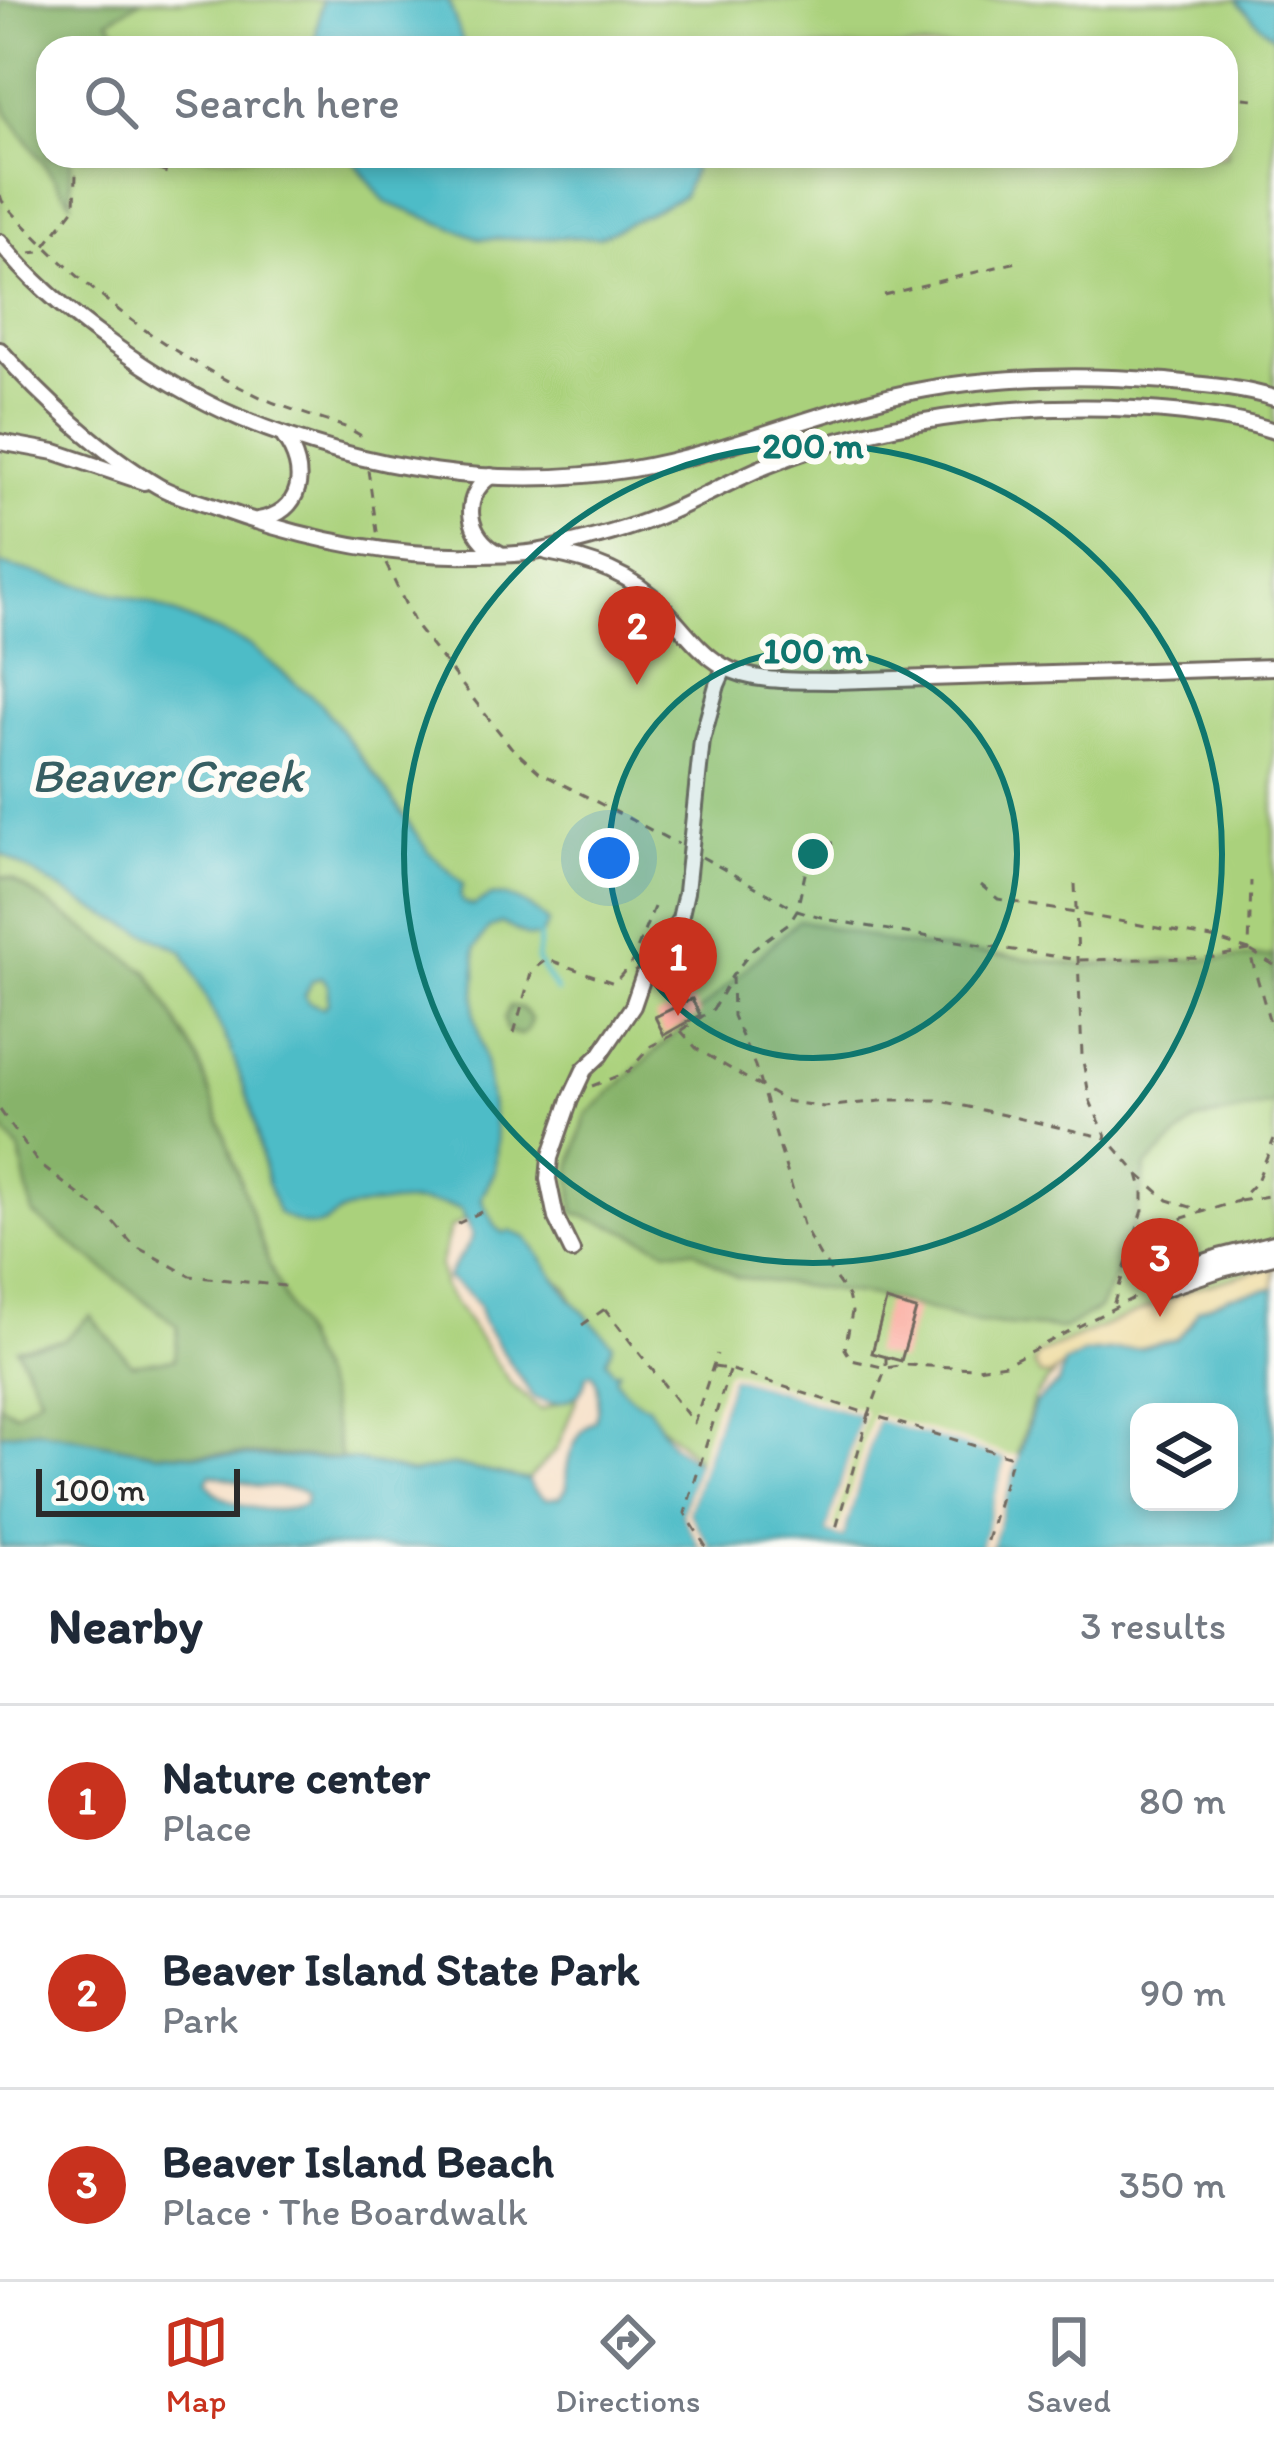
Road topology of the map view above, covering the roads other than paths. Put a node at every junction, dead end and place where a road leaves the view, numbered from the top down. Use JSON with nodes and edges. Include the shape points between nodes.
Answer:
{"nodes":[{"id":1,"x":0,"y":242,"type":"edge"},
{"id":2,"x":0,"y":350,"type":"edge"},
{"id":3,"x":1274,"y":398,"type":"edge"},
{"id":4,"x":1274,"y":430,"type":"edge"},
{"id":5,"x":283,"y":435,"type":"junction"},
{"id":6,"x":0,"y":442,"type":"edge"},
{"id":7,"x":491,"y":476,"type":"junction"},
{"id":8,"x":160,"y":488,"type":"junction"},
{"id":9,"x":253,"y":521,"type":"junction"},
{"id":10,"x":542,"y":551,"type":"junction"},
{"id":11,"x":506,"y":555,"type":"junction"},
{"id":12,"x":1274,"y":667,"type":"edge"},
{"id":13,"x":725,"y":668,"type":"junction"},
{"id":14,"x":1274,"y":1243,"type":"edge"},
{"id":15,"x":572,"y":1251,"type":"dead end"},
{"id":16,"x":1274,"y":1256,"type":"edge"}],
"edges":[{"from":1,"to":5,"type":"street","via":[[68,309],[153,373]]},
{"from":2,"to":8,"type":"street","via":[[76,425]]},
{"from":3,"to":7,"type":"street","via":[[1141,379],[994,380],[885,398],[663,463],[585,475]]},
{"from":4,"to":10,"type":"street","via":[[1141,408],[980,412],[808,452],[653,519]]},
{"from":5,"to":7,"type":"street","via":[[367,460]]},
{"from":5,"to":9,"type":"street","via":[[298,462],[294,498],[272,518]]},
{"from":6,"to":8,"type":"street"},
{"from":7,"to":11,"type":"street","via":[[475,489],[472,521],[484,544]]},
{"from":8,"to":9,"type":"street"},
{"from":9,"to":11,"type":"street","via":[[380,550]]},
{"from":10,"to":11,"type":"street"},
{"from":10,"to":13,"type":"street","via":[[618,573]]},
{"from":12,"to":13,"type":"street","via":[[834,681]]},
{"from":13,"to":15,"type":"street","via":[[702,740],[680,919],[644,974],[634,1006],[584,1070],[550,1158],[556,1218]]},
{"from":14,"to":16,"type":"street","via":[[1149,1281],[1153,1292]]}]}
